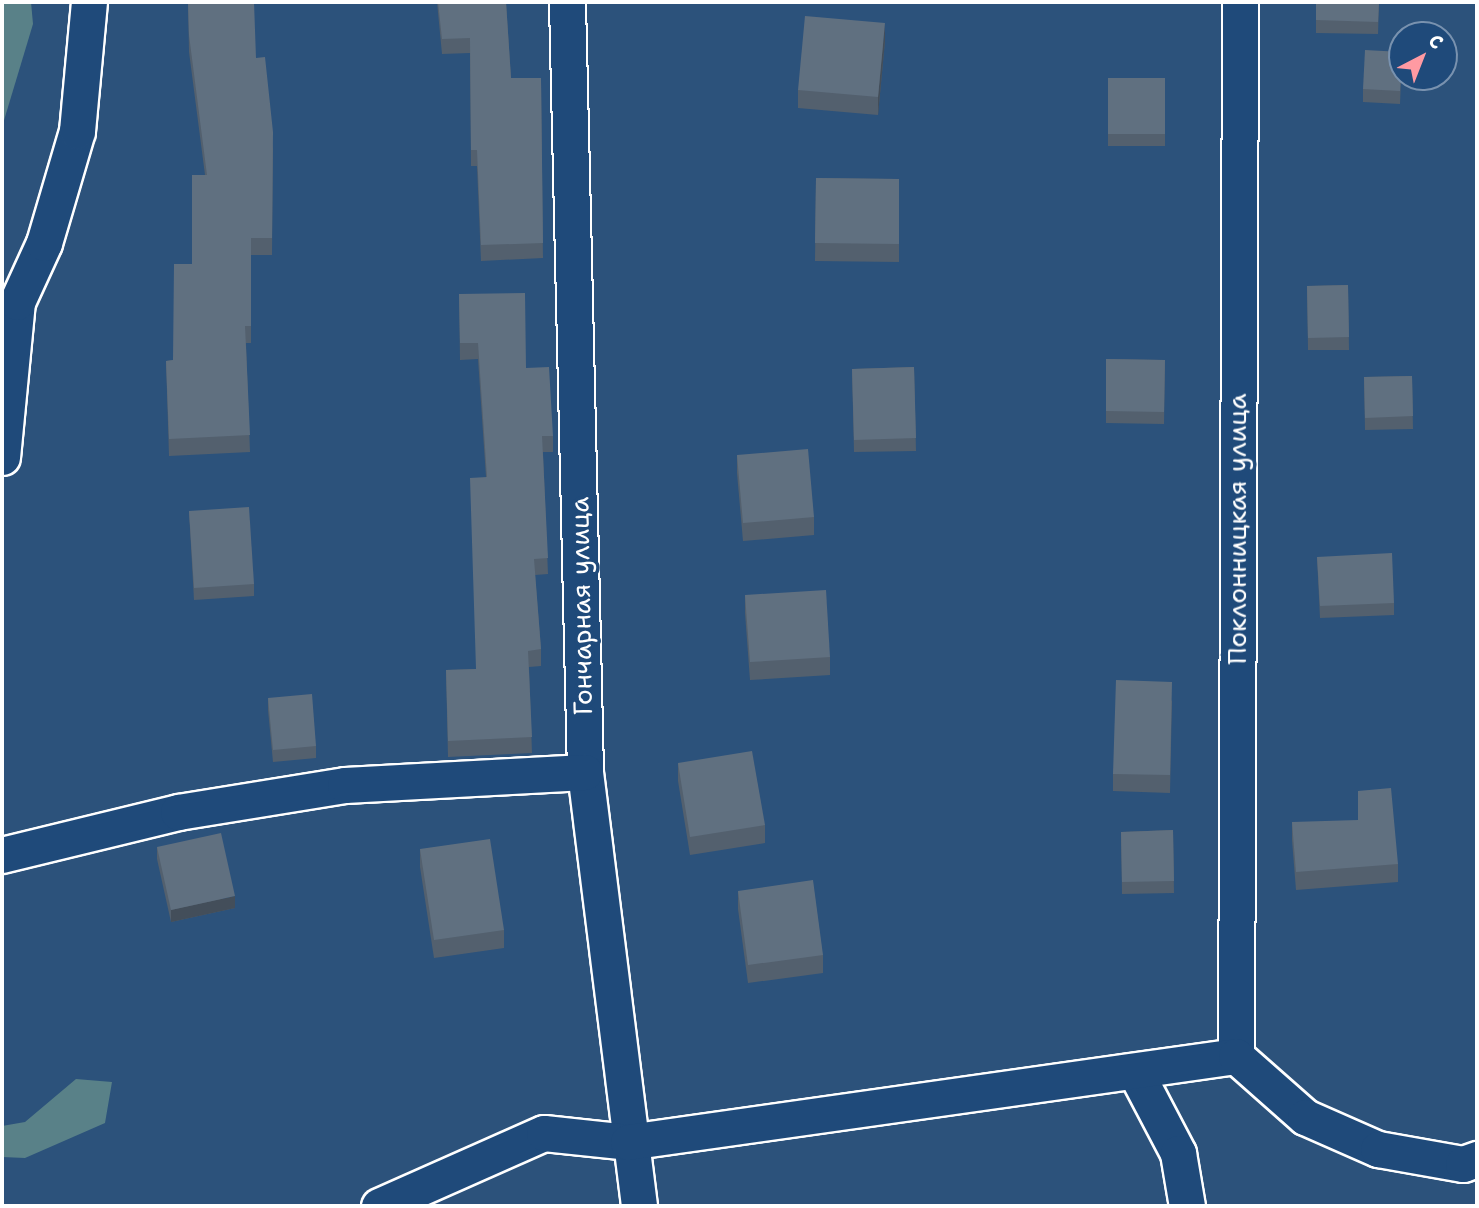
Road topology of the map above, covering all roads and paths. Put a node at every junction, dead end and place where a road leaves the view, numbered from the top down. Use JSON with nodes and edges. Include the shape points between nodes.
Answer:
{"nodes":[{"id":1,"x":89,"y":2,"type":"edge"},
{"id":2,"x":567,"y":2,"type":"edge"},
{"id":3,"x":1240,"y":2,"type":"edge"},
{"id":4,"x":2,"y":457,"type":"edge"},
{"id":5,"x":585,"y":772,"type":"junction"},
{"id":6,"x":2,"y":855,"type":"edge"},
{"id":7,"x":1236,"y":1056,"type":"junction"},
{"id":8,"x":1135,"y":1071,"type":"junction"},
{"id":9,"x":628,"y":1142,"type":"junction"},
{"id":10,"x":1473,"y":1164,"type":"edge"},
{"id":11,"x":379,"y":1206,"type":"edge"},
{"id":12,"x":639,"y":1206,"type":"edge"},
{"id":13,"x":1187,"y":1206,"type":"edge"}],
"edges":[{"from":1,"to":4,"type":"street","via":[[77,131],[44,243],[17,302]]},
{"from":2,"to":5,"type":"street","name":"Гончарная улица"},
{"from":3,"to":7,"type":"street","name":"Поклонницкая улица"},
{"from":5,"to":6,"type":"street","via":[[345,785],[178,812]]},
{"from":5,"to":9,"type":"street","name":"Гончарная улица"},
{"from":7,"to":8,"type":"street"},
{"from":7,"to":10,"type":"street","via":[[1305,1117],[1378,1149]]},
{"from":8,"to":9,"type":"street"},
{"from":8,"to":13,"type":"street","via":[[1178,1153]]},
{"from":9,"to":11,"type":"street","via":[[544,1133]]},
{"from":9,"to":12,"type":"street","name":"Гончарная улица"}]}
